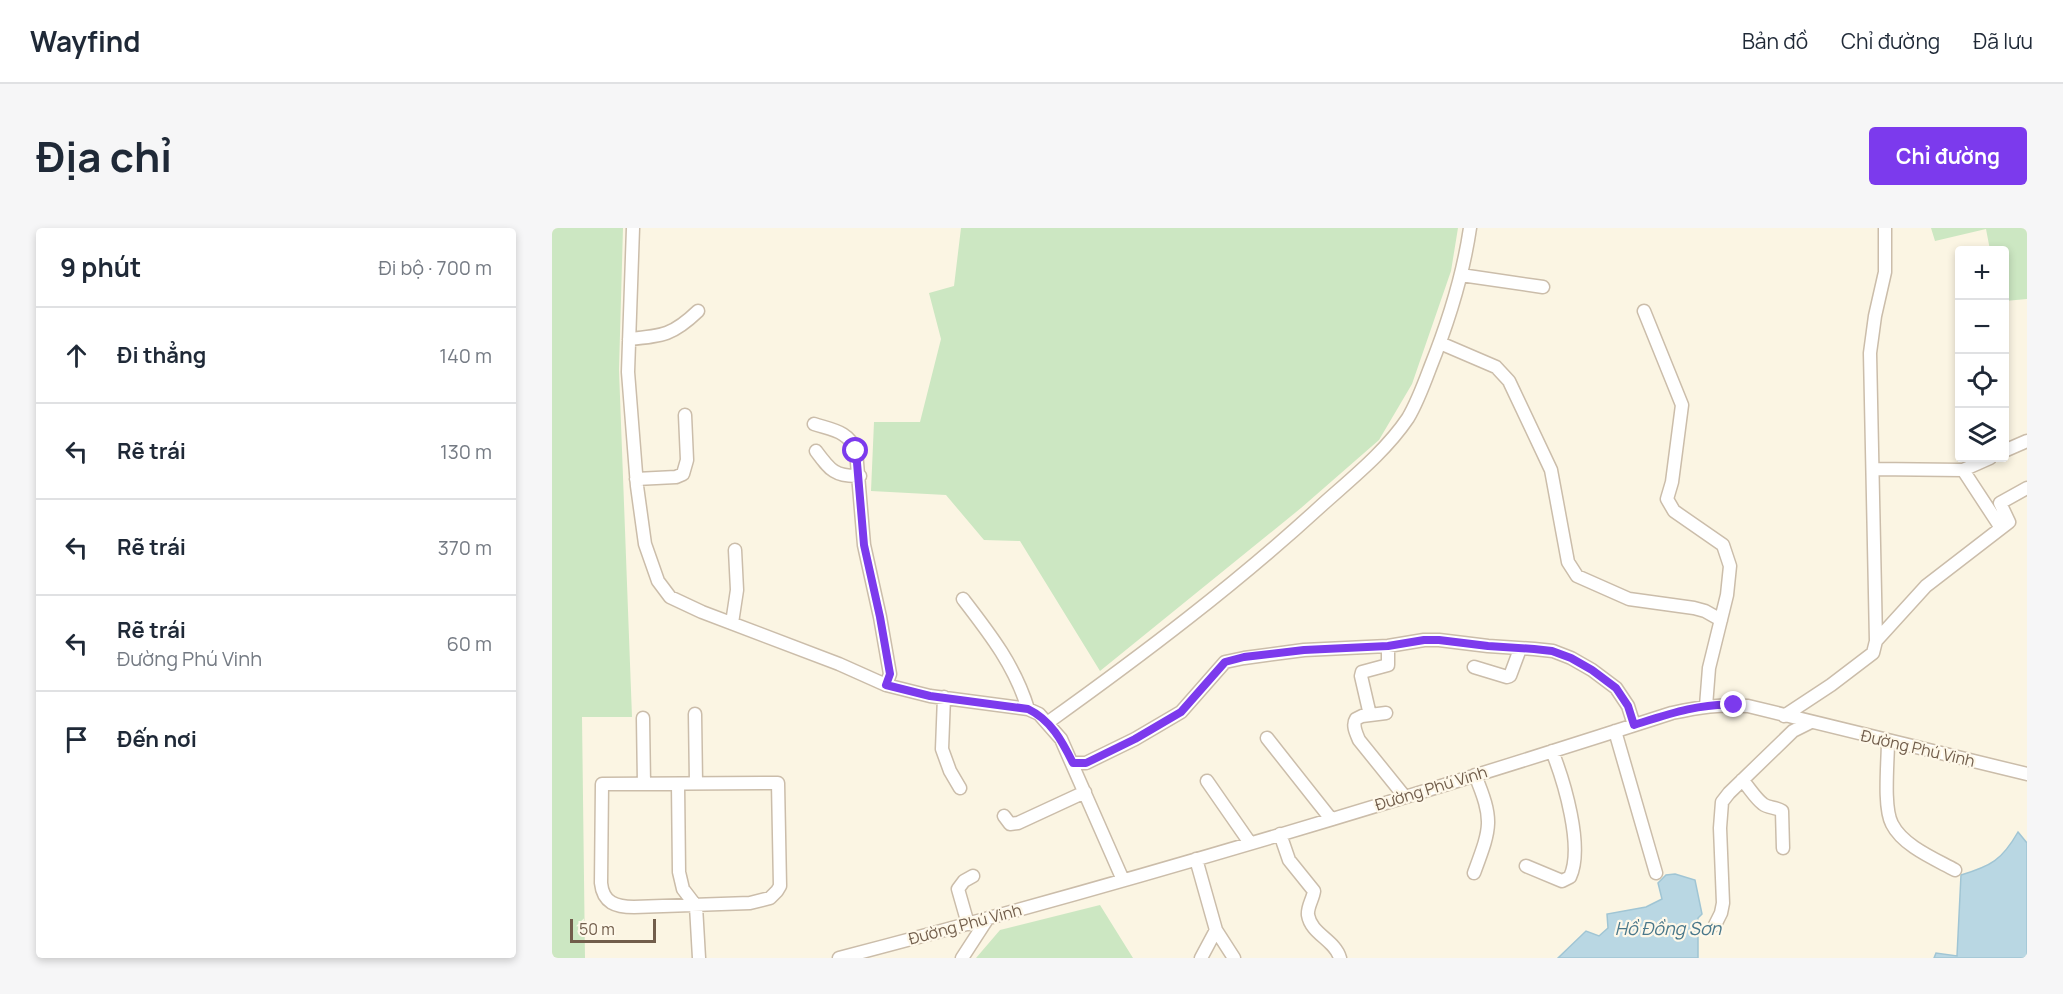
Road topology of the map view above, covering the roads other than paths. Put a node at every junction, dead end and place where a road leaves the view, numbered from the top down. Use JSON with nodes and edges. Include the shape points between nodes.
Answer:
{"nodes":[{"id":1,"x":633,"y":228,"type":"edge"},
{"id":2,"x":1470,"y":228,"type":"edge"},
{"id":3,"x":1885,"y":228,"type":"edge"},
{"id":4,"x":1461,"y":275,"type":"junction"},
{"id":5,"x":1543,"y":287,"type":"dead end"},
{"id":6,"x":698,"y":311,"type":"dead end"},
{"id":7,"x":1644,"y":312,"type":"dead end"},
{"id":8,"x":630,"y":339,"type":"junction"},
{"id":9,"x":1440,"y":343,"type":"junction"},
{"id":10,"x":685,"y":416,"type":"dead end"},
{"id":11,"x":814,"y":424,"type":"dead end"},
{"id":12,"x":2027,"y":441,"type":"edge"},
{"id":13,"x":2009,"y":449,"type":"edge"},
{"id":14,"x":816,"y":451,"type":"dead end"},
{"id":15,"x":1981,"y":462,"type":"edge"},
{"id":16,"x":1873,"y":469,"type":"junction"},
{"id":17,"x":1963,"y":470,"type":"junction"},
{"id":18,"x":860,"y":476,"type":"junction"},
{"id":19,"x":636,"y":479,"type":"junction"},
{"id":20,"x":2027,"y":488,"type":"edge"},
{"id":21,"x":2001,"y":528,"type":"junction"},
{"id":22,"x":735,"y":550,"type":"dead end"},
{"id":23,"x":963,"y":599,"type":"dead end"},
{"id":24,"x":1721,"y":620,"type":"junction"},
{"id":25,"x":732,"y":624,"type":"junction"},
{"id":26,"x":1876,"y":641,"type":"junction"},
{"id":27,"x":1388,"y":646,"type":"junction"},
{"id":28,"x":1520,"y":649,"type":"junction"},
{"id":29,"x":1474,"y":667,"type":"dead end"},
{"id":30,"x":886,"y":685,"type":"junction"},
{"id":31,"x":944,"y":697,"type":"junction"},
{"id":32,"x":1706,"y":706,"type":"junction"},
{"id":33,"x":1028,"y":709,"type":"junction"},
{"id":34,"x":1386,"y":713,"type":"dead end"},
{"id":35,"x":695,"y":714,"type":"dead end"},
{"id":36,"x":1370,"y":715,"type":"junction"},
{"id":37,"x":1785,"y":716,"type":"junction"},
{"id":38,"x":643,"y":718,"type":"dead end"},
{"id":39,"x":1047,"y":723,"type":"junction"},
{"id":40,"x":1809,"y":723,"type":"junction"},
{"id":41,"x":1634,"y":725,"type":"junction"},
{"id":42,"x":1615,"y":731,"type":"junction"},
{"id":43,"x":1267,"y":738,"type":"dead end"},
{"id":44,"x":1888,"y":741,"type":"junction"},
{"id":45,"x":1552,"y":751,"type":"junction"},
{"id":46,"x":1073,"y":763,"type":"junction"},
{"id":47,"x":2027,"y":774,"type":"edge"},
{"id":48,"x":1475,"y":775,"type":"junction"},
{"id":49,"x":1742,"y":780,"type":"junction"},
{"id":50,"x":1207,"y":781,"type":"dead end"},
{"id":51,"x":696,"y":783,"type":"junction"},
{"id":52,"x":644,"y":784,"type":"junction"},
{"id":53,"x":678,"y":784,"type":"junction"},
{"id":54,"x":960,"y":788,"type":"dead end"},
{"id":55,"x":1085,"y":792,"type":"junction"},
{"id":56,"x":1405,"y":797,"type":"junction"},
{"id":57,"x":1004,"y":816,"type":"dead end"},
{"id":58,"x":1331,"y":819,"type":"junction"},
{"id":59,"x":1280,"y":834,"type":"junction"},
{"id":60,"x":1250,"y":843,"type":"junction"},
{"id":61,"x":1783,"y":849,"type":"dead end"},
{"id":62,"x":1196,"y":860,"type":"junction"},
{"id":63,"x":1526,"y":866,"type":"dead end"},
{"id":64,"x":1955,"y":870,"type":"dead end"},
{"id":65,"x":1474,"y":873,"type":"dead end"},
{"id":66,"x":1656,"y":873,"type":"dead end"},
{"id":67,"x":973,"y":876,"type":"dead end"},
{"id":68,"x":1123,"y":880,"type":"junction"},
{"id":69,"x":696,"y":906,"type":"junction"},
{"id":70,"x":988,"y":918,"type":"junction"},
{"id":71,"x":968,"y":924,"type":"junction"},
{"id":72,"x":1715,"y":924,"type":"dead end"},
{"id":73,"x":1215,"y":930,"type":"junction"},
{"id":74,"x":699,"y":958,"type":"edge"},
{"id":75,"x":839,"y":958,"type":"edge"},
{"id":76,"x":962,"y":958,"type":"edge"},
{"id":77,"x":1201,"y":958,"type":"edge"},
{"id":78,"x":1234,"y":958,"type":"edge"},
{"id":79,"x":1340,"y":958,"type":"edge"}],
"edges":[{"from":1,"to":8,"type":"street"},
{"from":2,"to":4,"type":"street"},
{"from":3,"to":16,"type":"street","via":[[1885,272],[1870,353]]},
{"from":4,"to":5,"type":"street"},
{"from":4,"to":9,"type":"street"},
{"from":6,"to":8,"type":"street","via":[[668,334]]},
{"from":7,"to":24,"type":"street","via":[[1682,405],[1667,499],[1674,511],[1723,545],[1730,566]]},
{"from":8,"to":19,"type":"street","via":[[628,372]]},
{"from":9,"to":24,"type":"street","via":[[1496,367],[1509,381],[1551,470],[1568,562],[1577,576],[1629,599],[1694,608]]},
{"from":9,"to":39,"type":"street","via":[[1408,417],[1384,448],[1229,584],[1136,659]]},
{"from":10,"to":19,"type":"street","via":[[687,460],[683,474]]},
{"from":11,"to":18,"type":"street","via":[[848,436],[856,451]]},
{"from":12,"to":13,"type":"street"},
{"from":14,"to":18,"type":"street","via":[[840,475]]},
{"from":15,"to":17,"type":"street"},
{"from":16,"to":17,"type":"street"},
{"from":16,"to":26,"type":"street"},
{"from":17,"to":21,"type":"street"},
{"from":18,"to":30,"type":"street","via":[[864,545],[890,674]]},
{"from":19,"to":25,"type":"street","via":[[645,544],[658,581],[670,597]]},
{"from":20,"to":21,"type":"street","via":[[2000,503],[2009,522]]},
{"from":21,"to":26,"type":"street","via":[[1926,586]]},
{"from":22,"to":25,"type":"street","via":[[737,590]]},
{"from":23,"to":33,"type":"street","via":[[1008,661]]},
{"from":24,"to":32,"type":"street","via":[[1709,668]]},
{"from":25,"to":30,"type":"street"},
{"from":26,"to":37,"type":"street","via":[[1873,653]]},
{"from":27,"to":28,"type":"street","via":[[1439,640]]},
{"from":27,"to":36,"type":"street","via":[[1388,665],[1366,670],[1360,676]]},
{"from":27,"to":46,"type":"street","via":[[1304,650],[1225,662],[1188,706],[1170,719],[1086,763]]},
{"from":28,"to":29,"type":"street","via":[[1510,676]]},
{"from":28,"to":41,"type":"street","via":[[1552,651],[1592,670],[1616,688]]},
{"from":30,"to":31,"type":"street"},
{"from":31,"to":33,"type":"street"},
{"from":31,"to":54,"type":"street","via":[[942,749]]},
{"from":32,"to":37,"type":"street","name":"Đường Phú Vinh","via":[[1748,706]]},
{"from":32,"to":41,"type":"street","name":"Đường Phú Vinh"},
{"from":33,"to":39,"type":"street","via":[[1040,714]]},
{"from":34,"to":36,"type":"street"},
{"from":35,"to":51,"type":"street"},
{"from":36,"to":56,"type":"street","via":[[1354,720],[1359,740]]},
{"from":37,"to":40,"type":"street","name":"Đường Phú Vinh"},
{"from":38,"to":52,"type":"street"},
{"from":39,"to":46,"type":"street","via":[[1061,739]]},
{"from":40,"to":44,"type":"street","name":"Đường Phú Vinh"},
{"from":40,"to":49,"type":"street","via":[[1793,731]]},
{"from":41,"to":42,"type":"street","name":"Đường Phú Vinh"},
{"from":42,"to":45,"type":"street","name":"Đường Phú Vinh"},
{"from":42,"to":66,"type":"street"},
{"from":43,"to":58,"type":"street"},
{"from":44,"to":47,"type":"street","name":"Đường Phú Vinh"},
{"from":44,"to":64,"type":"street","via":[[1888,809],[1892,824],[1905,840]]},
{"from":45,"to":48,"type":"street","name":"Đường Phú Vinh"},
{"from":45,"to":63,"type":"street","via":[[1570,811],[1573,868],[1570,877],[1562,881]]},
{"from":46,"to":55,"type":"street"},
{"from":48,"to":56,"type":"street","name":"Đường Phú Vinh"},
{"from":48,"to":65,"type":"street","via":[[1486,800],[1489,821]]},
{"from":49,"to":61,"type":"street","via":[[1761,803],[1782,812]]},
{"from":49,"to":72,"type":"street","via":[[1722,802],[1723,903]]},
{"from":50,"to":60,"type":"street"},
{"from":51,"to":53,"type":"street"},
{"from":51,"to":69,"type":"street","via":[[778,783],[780,886],[763,900]]},
{"from":52,"to":53,"type":"street"},
{"from":52,"to":69,"type":"street","via":[[602,784],[602,890],[608,901],[621,907]]},
{"from":53,"to":69,"type":"street","via":[[679,872],[683,889]]},
{"from":55,"to":57,"type":"street","via":[[1017,823],[1010,824]]},
{"from":55,"to":68,"type":"street"},
{"from":56,"to":58,"type":"street","name":"Đường Phú Vinh"},
{"from":58,"to":59,"type":"street","name":"Đường Phú Vinh"},
{"from":59,"to":60,"type":"street","name":"Đường Phú Vinh"},
{"from":59,"to":79,"type":"street","via":[[1289,860],[1314,891],[1308,916],[1313,927],[1335,945]]},
{"from":60,"to":62,"type":"street","name":"Đường Phú Vinh"},
{"from":62,"to":68,"type":"street","name":"Đường Phú Vinh"},
{"from":62,"to":73,"type":"street"},
{"from":67,"to":71,"type":"street","via":[[958,889]]},
{"from":68,"to":70,"type":"street","name":"Đường Phú Vinh"},
{"from":69,"to":74,"type":"street"},
{"from":70,"to":71,"type":"street","name":"Đường Phú Vinh"},
{"from":70,"to":76,"type":"street"},
{"from":71,"to":75,"type":"street","name":"Đường Phú Vinh"},
{"from":73,"to":77,"type":"street"},
{"from":73,"to":78,"type":"street"}]}
